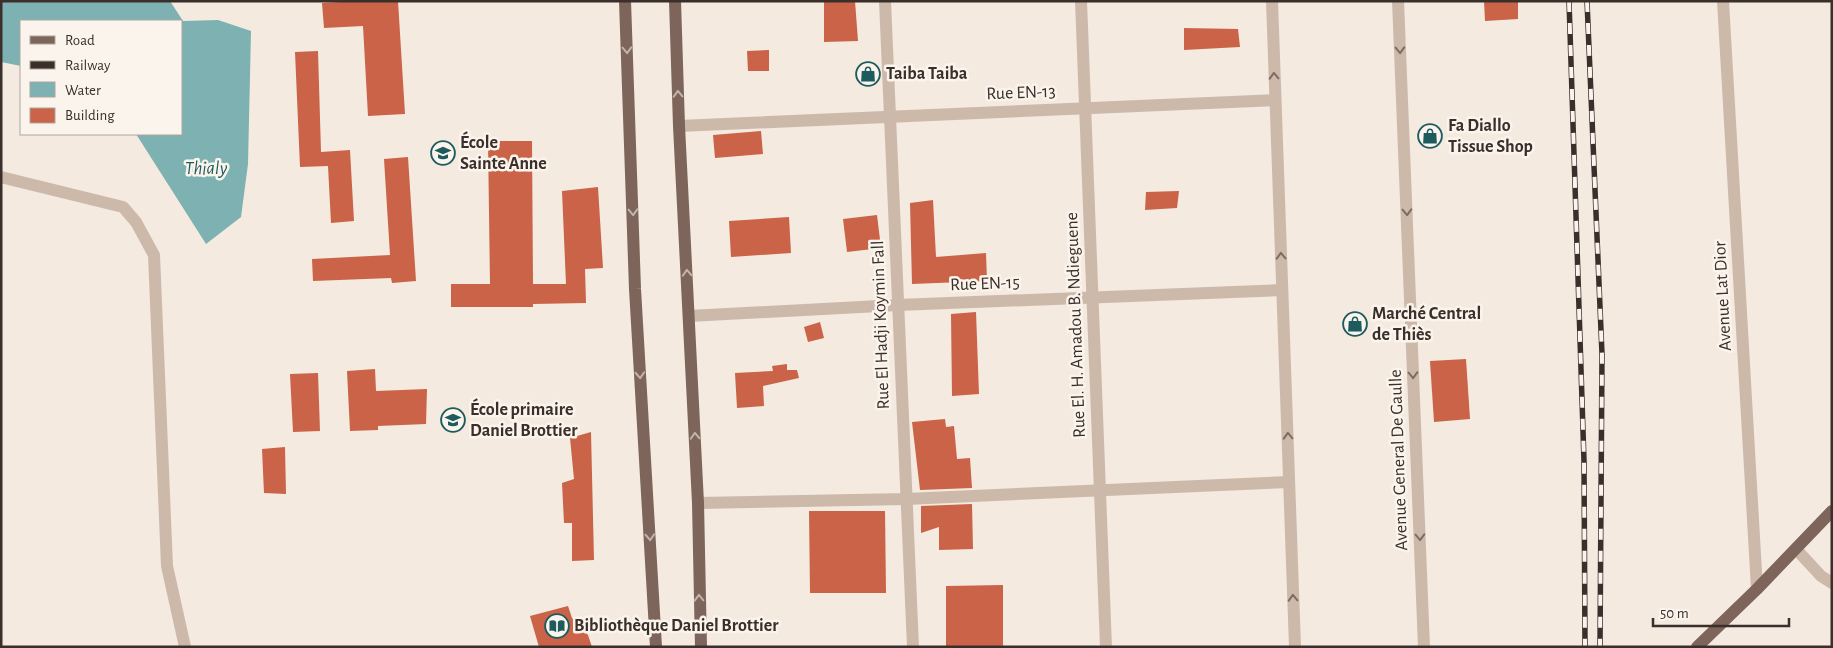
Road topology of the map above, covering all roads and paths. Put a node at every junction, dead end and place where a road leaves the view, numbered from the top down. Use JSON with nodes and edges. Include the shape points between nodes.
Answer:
{"nodes":[{"id":1,"x":625,"y":1,"type":"edge"},
{"id":2,"x":675,"y":1,"type":"edge"},
{"id":3,"x":885,"y":1,"type":"edge"},
{"id":4,"x":1081,"y":1,"type":"edge"},
{"id":5,"x":1272,"y":1,"type":"edge"},
{"id":6,"x":1398,"y":1,"type":"edge"},
{"id":7,"x":1723,"y":1,"type":"edge"},
{"id":8,"x":1275,"y":100,"type":"junction"},
{"id":9,"x":1085,"y":108,"type":"junction"},
{"id":10,"x":890,"y":116,"type":"junction"},
{"id":11,"x":679,"y":126,"type":"junction"},
{"id":12,"x":1,"y":177,"type":"edge"},
{"id":13,"x":1282,"y":290,"type":"junction"},
{"id":14,"x":1092,"y":298,"type":"junction"},
{"id":15,"x":898,"y":306,"type":"junction"},
{"id":16,"x":689,"y":316,"type":"junction"},
{"id":17,"x":1289,"y":482,"type":"junction"},
{"id":18,"x":1100,"y":490,"type":"junction"},
{"id":19,"x":906,"y":499,"type":"junction"},
{"id":20,"x":698,"y":503,"type":"junction"},
{"id":21,"x":1832,"y":511,"type":"edge"},
{"id":22,"x":1796,"y":549,"type":"junction"},
{"id":23,"x":1832,"y":583,"type":"edge"},
{"id":24,"x":1757,"y":589,"type":"junction"},
{"id":25,"x":185,"y":647,"type":"edge"},
{"id":26,"x":656,"y":647,"type":"edge"},
{"id":27,"x":702,"y":647,"type":"edge"},
{"id":28,"x":913,"y":647,"type":"edge"},
{"id":29,"x":1106,"y":647,"type":"edge"},
{"id":30,"x":1295,"y":647,"type":"edge"},
{"id":31,"x":1424,"y":647,"type":"edge"},
{"id":32,"x":1697,"y":647,"type":"edge"}],
"edges":[{"from":1,"to":26,"type":"main road","one_way":true,"via":[[635,288]]},
{"from":11,"to":2,"type":"main road","one_way":true},
{"from":3,"to":10,"type":"street","name":"Rue El Hadji Koymin Fall"},
{"from":4,"to":9,"type":"street","name":"Rue El. H. Amadou B. Ndieguene"},
{"from":8,"to":5,"type":"street","one_way":true},
{"from":6,"to":31,"type":"street","name":"Avenue General De Gaulle","one_way":true},
{"from":7,"to":24,"type":"street","name":"Avenue Lat Dior"},
{"from":8,"to":9,"type":"street","name":"Rue EN-13"},
{"from":13,"to":8,"type":"street","one_way":true},
{"from":9,"to":10,"type":"street","name":"Rue EN-13"},
{"from":9,"to":14,"type":"street","name":"Rue El. H. Amadou B. Ndieguene"},
{"from":10,"to":11,"type":"street","name":"Rue EN-13"},
{"from":10,"to":15,"type":"street","name":"Rue El Hadji Koymin Fall"},
{"from":16,"to":11,"type":"main road","one_way":true},
{"from":12,"to":25,"type":"street","via":[[124,207],[154,255],[167,566]]},
{"from":13,"to":14,"type":"street","name":"Rue EN-15"},
{"from":17,"to":13,"type":"street","one_way":true},
{"from":14,"to":15,"type":"street","name":"Rue EN-15"},
{"from":14,"to":18,"type":"street","name":"Rue El. H. Amadou B. Ndieguene"},
{"from":15,"to":16,"type":"street","name":"Rue EN-15"},
{"from":15,"to":19,"type":"street","name":"Rue El Hadji Koymin Fall"},
{"from":20,"to":16,"type":"main road","one_way":true},
{"from":17,"to":18,"type":"street"},
{"from":30,"to":17,"type":"street","one_way":true},
{"from":18,"to":19,"type":"street"},
{"from":18,"to":29,"type":"street","name":"Rue El. H. Amadou B. Ndieguene"},
{"from":19,"to":20,"type":"street"},
{"from":19,"to":28,"type":"street","name":"Rue El Hadji Koymin Fall"},
{"from":27,"to":20,"type":"main road","one_way":true},
{"from":21,"to":22,"type":"main road"},
{"from":22,"to":23,"type":"street"},
{"from":22,"to":24,"type":"main road"},
{"from":24,"to":32,"type":"main road"}]}
